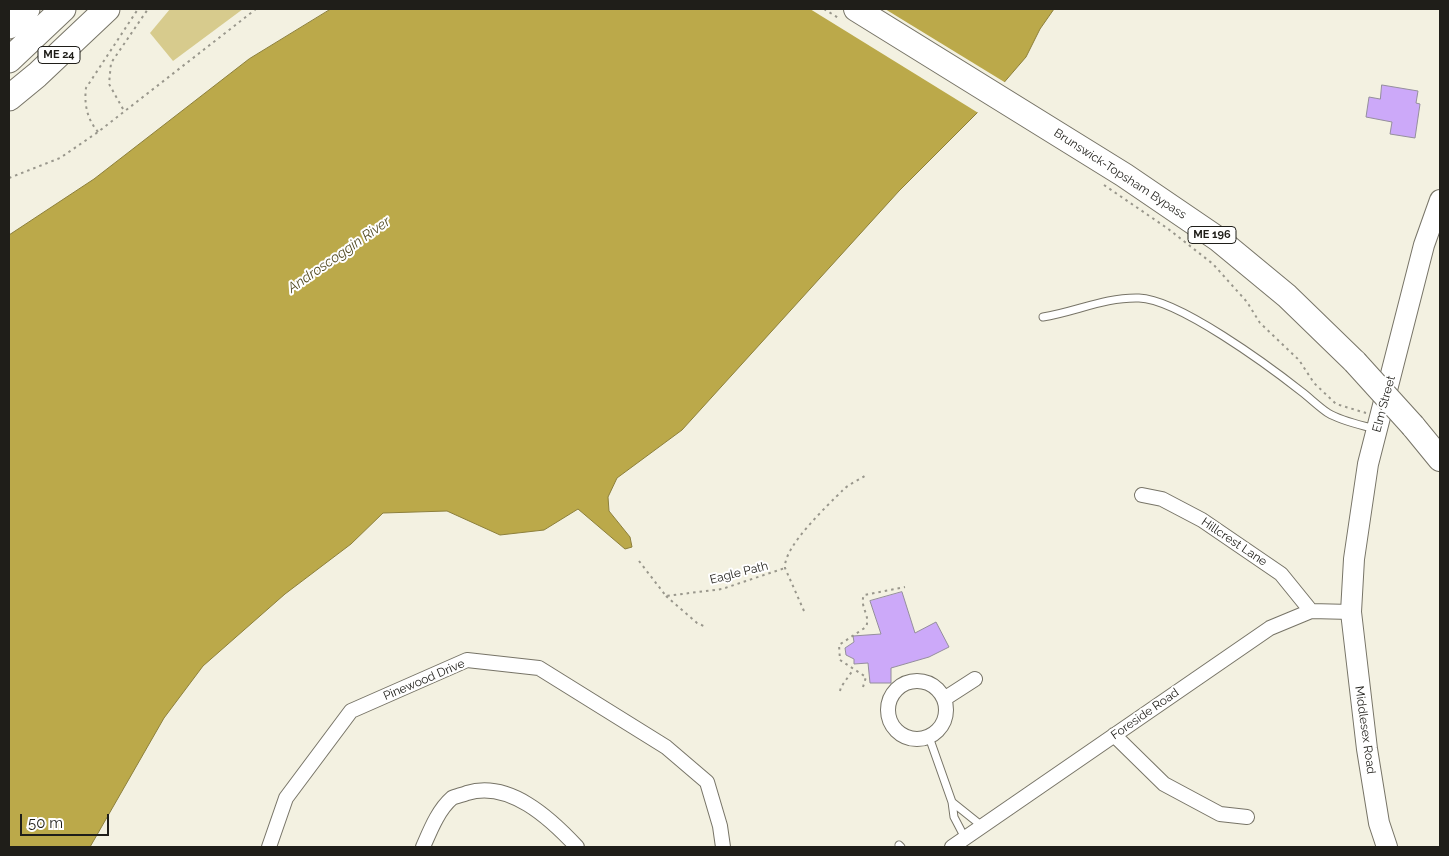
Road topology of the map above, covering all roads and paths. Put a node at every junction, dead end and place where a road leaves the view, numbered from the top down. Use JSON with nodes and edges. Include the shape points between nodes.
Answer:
{"nodes":[{"id":1,"x":27,"y":9,"type":"edge"},
{"id":2,"x":63,"y":9,"type":"edge"},
{"id":3,"x":107,"y":9,"type":"edge"},
{"id":4,"x":138,"y":9,"type":"edge"},
{"id":5,"x":148,"y":9,"type":"edge"},
{"id":6,"x":256,"y":9,"type":"edge"},
{"id":7,"x":856,"y":9,"type":"edge"},
{"id":8,"x":9,"y":26,"type":"edge"},
{"id":9,"x":9,"y":60,"type":"edge"},
{"id":10,"x":9,"y":98,"type":"edge"},
{"id":11,"x":124,"y":110,"type":"junction"},
{"id":12,"x":98,"y":132,"type":"junction"},
{"id":13,"x":9,"y":178,"type":"edge"},
{"id":14,"x":1097,"y":180,"type":"dead end"},
{"id":15,"x":1440,"y":200,"type":"edge"},
{"id":16,"x":1043,"y":316,"type":"dead end"},
{"id":17,"x":1378,"y":424,"type":"junction"},
{"id":18,"x":1440,"y":459,"type":"edge"},
{"id":19,"x":866,"y":475,"type":"dead end"},
{"id":20,"x":1142,"y":495,"type":"dead end"},
{"id":21,"x":639,"y":561,"type":"dead end"},
{"id":22,"x":785,"y":568,"type":"junction"},
{"id":23,"x":905,"y":587,"type":"dead end"},
{"id":24,"x":666,"y":596,"type":"junction"},
{"id":25,"x":804,"y":611,"type":"dead end"},
{"id":26,"x":1311,"y":611,"type":"junction"},
{"id":27,"x":1351,"y":612,"type":"junction"},
{"id":28,"x":706,"y":627,"type":"dead end"},
{"id":29,"x":853,"y":670,"type":"junction"},
{"id":30,"x":975,"y":679,"type":"dead end"},
{"id":31,"x":863,"y":688,"type":"dead end"},
{"id":32,"x":840,"y":691,"type":"dead end"},
{"id":33,"x":944,"y":699,"type":"junction"},
{"id":34,"x":1114,"y":735,"type":"junction"},
{"id":35,"x":929,"y":737,"type":"junction"},
{"id":36,"x":952,"y":802,"type":"junction"},
{"id":37,"x":1247,"y":817,"type":"dead end"},
{"id":38,"x":982,"y":826,"type":"junction"},
{"id":39,"x":965,"y":838,"type":"junction"},
{"id":40,"x":269,"y":847,"type":"edge"},
{"id":41,"x":423,"y":847,"type":"edge"},
{"id":42,"x":577,"y":847,"type":"edge"},
{"id":43,"x":723,"y":847,"type":"edge"},
{"id":44,"x":952,"y":847,"type":"edge"},
{"id":45,"x":1387,"y":847,"type":"edge"}],
"edges":[{"from":1,"to":8,"type":"highway"},
{"from":2,"to":9,"type":"highway"},
{"from":3,"to":10,"type":"highway","number":"ME 24"},
{"from":4,"to":12,"type":"path","via":[[86,88],[87,112]]},
{"from":5,"to":11,"type":"path","via":[[111,63],[109,84]]},
{"from":6,"to":11,"type":"path"},
{"from":7,"to":18,"type":"highway","name":"Brunswick-Topsham Bypass","number":"ME 196","bridge":true,"via":[[1124,175],[1218,239],[1287,296],[1355,362]]},
{"from":11,"to":12,"type":"path"},
{"from":12,"to":13,"type":"path","via":[[60,158]]},
{"from":14,"to":17,"type":"path","via":[[1213,264],[1247,302],[1260,323],[1299,360],[1314,383],[1336,404]]},
{"from":15,"to":17,"type":"main road","name":"Elm Street","via":[[1424,245]]},
{"from":16,"to":17,"type":"lane","via":[[1118,298],[1156,301],[1244,350],[1329,414]]},
{"from":17,"to":27,"type":"main road","name":"Elm Street","via":[[1360,512]]},
{"from":19,"to":22,"type":"path","name":"Eagle Path","via":[[844,489],[816,517],[789,553]]},
{"from":20,"to":26,"type":"street","name":"Hillcrest Lane","via":[[1162,499],[1202,520],[1281,574]]},
{"from":21,"to":24,"type":"path"},
{"from":22,"to":24,"type":"path","name":"Eagle Path","via":[[722,589]]},
{"from":22,"to":25,"type":"path","name":"Eagle Path"},
{"from":23,"to":29,"type":"path","via":[[864,595],[866,627],[842,641],[838,651],[840,660]]},
{"from":24,"to":28,"type":"path"},
{"from":26,"to":27,"type":"street","name":"Foreside Road"},
{"from":26,"to":34,"type":"street","name":"Foreside Road","via":[[1270,628]]},
{"from":27,"to":45,"type":"main road","name":"Middlesex Road","via":[[1367,749]]},
{"from":29,"to":31,"type":"path","via":[[866,677]]},
{"from":29,"to":32,"type":"path"},
{"from":30,"to":33,"type":"street"},
{"from":33,"to":35,"type":"street","via":[[945,717]]},
{"from":33,"to":35,"type":"street","via":[[932,685],[913,681],[896,689],[891,696],[888,715],[895,730],[911,739]]},
{"from":34,"to":37,"type":"street","via":[[1164,784],[1220,814]]},
{"from":34,"to":38,"type":"street","name":"Foreside Road"},
{"from":35,"to":36,"type":"lane"},
{"from":36,"to":38,"type":"lane"},
{"from":36,"to":39,"type":"lane","via":[[954,817]]},
{"from":38,"to":39,"type":"street","name":"Foreside Road"},
{"from":39,"to":44,"type":"street","name":"Foreside Road"},
{"from":40,"to":43,"type":"street","name":"Pinewood Drive","via":[[286,798],[351,712],[467,660],[539,668],[666,747],[707,782]]},
{"from":41,"to":42,"type":"street","via":[[432,825],[453,798],[477,790],[512,795],[534,809]]}]}
